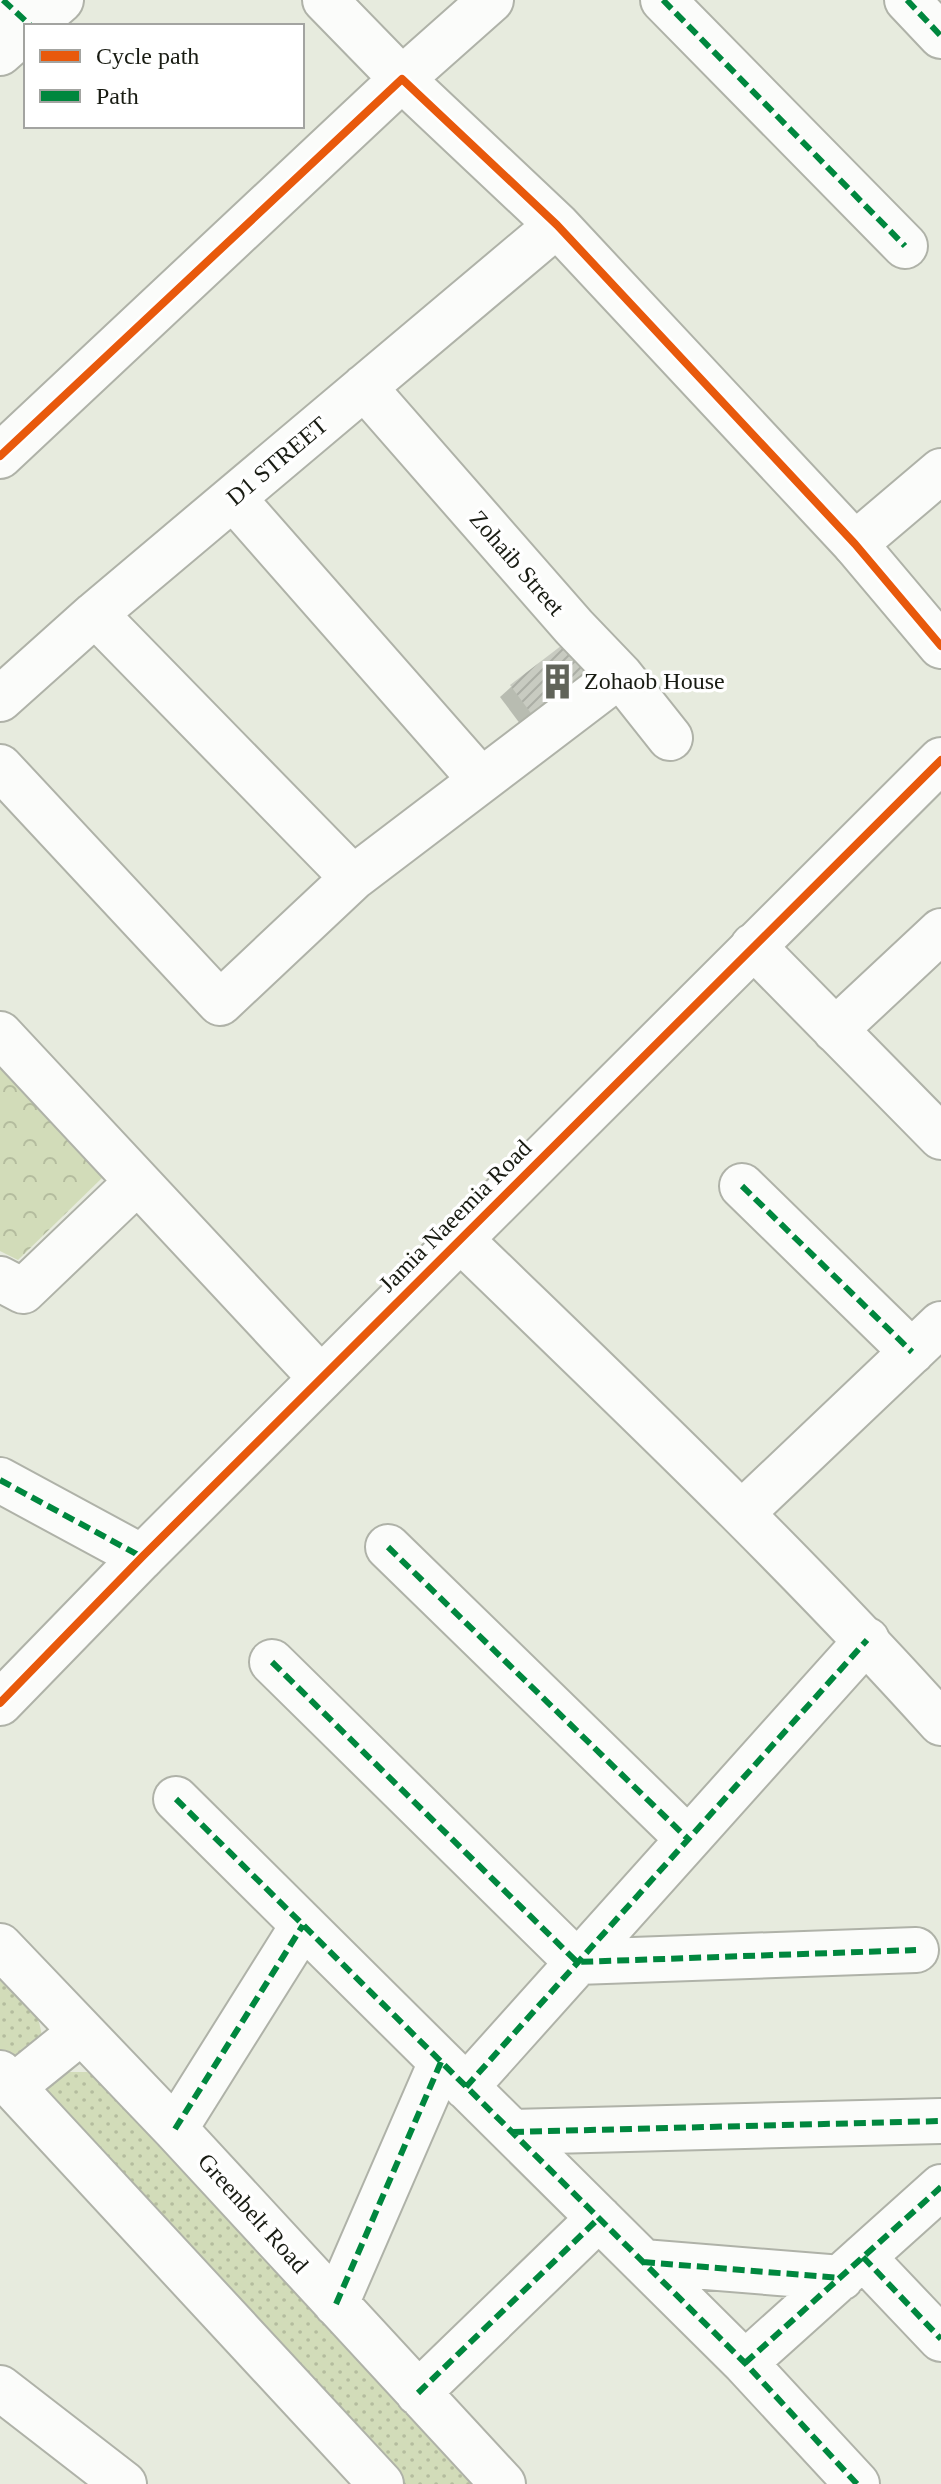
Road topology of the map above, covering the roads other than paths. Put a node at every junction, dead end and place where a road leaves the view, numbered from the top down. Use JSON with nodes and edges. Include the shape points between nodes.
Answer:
{"nodes":[{"id":1,"x":3,"y":0,"type":"edge"},
{"id":2,"x":61,"y":0,"type":"edge"},
{"id":3,"x":325,"y":0,"type":"edge"},
{"id":4,"x":491,"y":0,"type":"edge"},
{"id":5,"x":663,"y":0,"type":"edge"},
{"id":6,"x":907,"y":0,"type":"edge"},
{"id":7,"x":29,"y":24,"type":"edge"},
{"id":8,"x":33,"y":24,"type":"edge"},
{"id":9,"x":24,"y":32,"type":"edge"},
{"id":10,"x":941,"y":36,"type":"edge"},
{"id":11,"x":0,"y":53,"type":"edge"},
{"id":12,"x":402,"y":79,"type":"junction"},
{"id":13,"x":557,"y":225,"type":"junction"},
{"id":14,"x":905,"y":246,"type":"dead end"},
{"id":15,"x":364,"y":387,"type":"junction"},
{"id":16,"x":0,"y":456,"type":"edge"},
{"id":17,"x":941,"y":471,"type":"edge"},
{"id":18,"x":233,"y":498,"type":"junction"},
{"id":19,"x":855,"y":544,"type":"junction"},
{"id":20,"x":95,"y":614,"type":"junction"},
{"id":21,"x":941,"y":646,"type":"edge"},
{"id":22,"x":620,"y":675,"type":"junction"},
{"id":23,"x":0,"y":699,"type":"edge"},
{"id":24,"x":670,"y":738,"type":"dead end"},
{"id":25,"x":941,"y":760,"type":"edge"},
{"id":26,"x":0,"y":767,"type":"edge"},
{"id":27,"x":481,"y":780,"type":"junction"},
{"id":28,"x":353,"y":878,"type":"junction"},
{"id":29,"x":941,"y":931,"type":"edge"},
{"id":30,"x":753,"y":946,"type":"junction"},
{"id":31,"x":835,"y":1030,"type":"junction"},
{"id":32,"x":0,"y":1034,"type":"edge"},
{"id":33,"x":941,"y":1137,"type":"edge"},
{"id":34,"x":137,"y":1182,"type":"junction"},
{"id":35,"x":742,"y":1186,"type":"dead end"},
{"id":36,"x":461,"y":1240,"type":"junction"},
{"id":37,"x":0,"y":1279,"type":"edge"},
{"id":38,"x":926,"y":1338,"type":"edge"},
{"id":39,"x":321,"y":1378,"type":"junction"},
{"id":40,"x":0,"y":1480,"type":"edge"},
{"id":41,"x":742,"y":1513,"type":"junction"},
{"id":42,"x":388,"y":1547,"type":"dead end"},
{"id":43,"x":142,"y":1557,"type":"junction"},
{"id":44,"x":867,"y":1640,"type":"junction"},
{"id":45,"x":272,"y":1662,"type":"dead end"},
{"id":46,"x":0,"y":1703,"type":"edge"},
{"id":47,"x":941,"y":1723,"type":"edge"},
{"id":48,"x":176,"y":1799,"type":"dead end"},
{"id":49,"x":688,"y":1839,"type":"junction"},
{"id":50,"x":303,"y":1925,"type":"junction"},
{"id":51,"x":0,"y":1946,"type":"edge"},
{"id":52,"x":916,"y":1950,"type":"dead end"},
{"id":53,"x":577,"y":1962,"type":"junction"},
{"id":54,"x":81,"y":2032,"type":"junction"},
{"id":55,"x":454,"y":2074,"type":"junction"},
{"id":56,"x":6,"y":2080,"type":"edge"},
{"id":57,"x":941,"y":2121,"type":"edge"},
{"id":58,"x":175,"y":2129,"type":"junction"},
{"id":59,"x":512,"y":2132,"type":"junction"},
{"id":60,"x":941,"y":2187,"type":"edge"},
{"id":61,"x":599,"y":2218,"type":"junction"},
{"id":62,"x":643,"y":2262,"type":"junction"},
{"id":63,"x":852,"y":2267,"type":"junction"},
{"id":64,"x":336,"y":2304,"type":"junction"},
{"id":65,"x":941,"y":2339,"type":"edge"},
{"id":66,"x":745,"y":2363,"type":"junction"},
{"id":67,"x":0,"y":2388,"type":"edge"},
{"id":68,"x":418,"y":2393,"type":"junction"},
{"id":69,"x":124,"y":2484,"type":"edge"},
{"id":70,"x":381,"y":2484,"type":"edge"},
{"id":71,"x":503,"y":2484,"type":"edge"},
{"id":72,"x":857,"y":2484,"type":"edge"}],
"edges":[{"from":1,"to":7,"type":"street"},
{"from":2,"to":8,"type":"street"},
{"from":3,"to":12,"type":"street"},
{"from":4,"to":12,"type":"street"},
{"from":5,"to":14,"type":"street"},
{"from":6,"to":10,"type":"street"},
{"from":9,"to":11,"type":"street"},
{"from":12,"to":13,"type":"street"},
{"from":12,"to":16,"type":"street"},
{"from":13,"to":15,"type":"street","name":"D1 STREET"},
{"from":13,"to":19,"type":"street"},
{"from":15,"to":18,"type":"street","name":"D1 STREET"},
{"from":15,"to":22,"type":"street","name":"Zohaib Street"},
{"from":17,"to":19,"type":"street"},
{"from":18,"to":20,"type":"street","name":"D1 STREET"},
{"from":18,"to":27,"type":"street"},
{"from":19,"to":21,"type":"street"},
{"from":20,"to":23,"type":"street","name":"D1 STREET"},
{"from":20,"to":28,"type":"street"},
{"from":22,"to":24,"type":"street","name":"Zohaib Street"},
{"from":22,"to":27,"type":"street"},
{"from":25,"to":30,"type":"street","name":"Jamia Naeemia Road"},
{"from":26,"to":28,"type":"street","via":[[220,1003]]},
{"from":27,"to":28,"type":"street"},
{"from":29,"to":31,"type":"street"},
{"from":30,"to":31,"type":"street"},
{"from":30,"to":36,"type":"street","name":"Jamia Naeemia Road"},
{"from":31,"to":33,"type":"street"},
{"from":32,"to":34,"type":"street"},
{"from":34,"to":37,"type":"street","via":[[23,1291]]},
{"from":34,"to":39,"type":"street"},
{"from":35,"to":38,"type":"street"},
{"from":36,"to":39,"type":"street","name":"Jamia Naeemia Road"},
{"from":36,"to":41,"type":"street"},
{"from":38,"to":41,"type":"street"},
{"from":39,"to":43,"type":"street","name":"Jamia Naeemia Road"},
{"from":40,"to":43,"type":"street"},
{"from":41,"to":44,"type":"street"},
{"from":42,"to":49,"type":"street"},
{"from":43,"to":46,"type":"street","name":"Jamia Naeemia Road"},
{"from":44,"to":47,"type":"street"},
{"from":44,"to":49,"type":"street"},
{"from":45,"to":53,"type":"street"},
{"from":48,"to":50,"type":"street"},
{"from":49,"to":53,"type":"street"},
{"from":50,"to":55,"type":"street"},
{"from":50,"to":58,"type":"street"},
{"from":51,"to":54,"type":"street","name":"Greenbelt Road"},
{"from":52,"to":53,"type":"street"},
{"from":53,"to":55,"type":"street"},
{"from":54,"to":56,"type":"street"},
{"from":54,"to":58,"type":"street","name":"Greenbelt Road"},
{"from":55,"to":59,"type":"street"},
{"from":55,"to":64,"type":"street"},
{"from":56,"to":70,"type":"street"},
{"from":57,"to":59,"type":"street"},
{"from":58,"to":64,"type":"street","name":"Greenbelt Road"},
{"from":59,"to":61,"type":"street"},
{"from":60,"to":63,"type":"street"},
{"from":61,"to":62,"type":"street"},
{"from":61,"to":68,"type":"street"},
{"from":62,"to":63,"type":"street"},
{"from":62,"to":66,"type":"street"},
{"from":63,"to":65,"type":"street"},
{"from":63,"to":66,"type":"street"},
{"from":64,"to":68,"type":"street","name":"Greenbelt Road"},
{"from":66,"to":72,"type":"street"},
{"from":67,"to":69,"type":"street"},
{"from":68,"to":71,"type":"street","name":"Greenbelt Road"}]}
